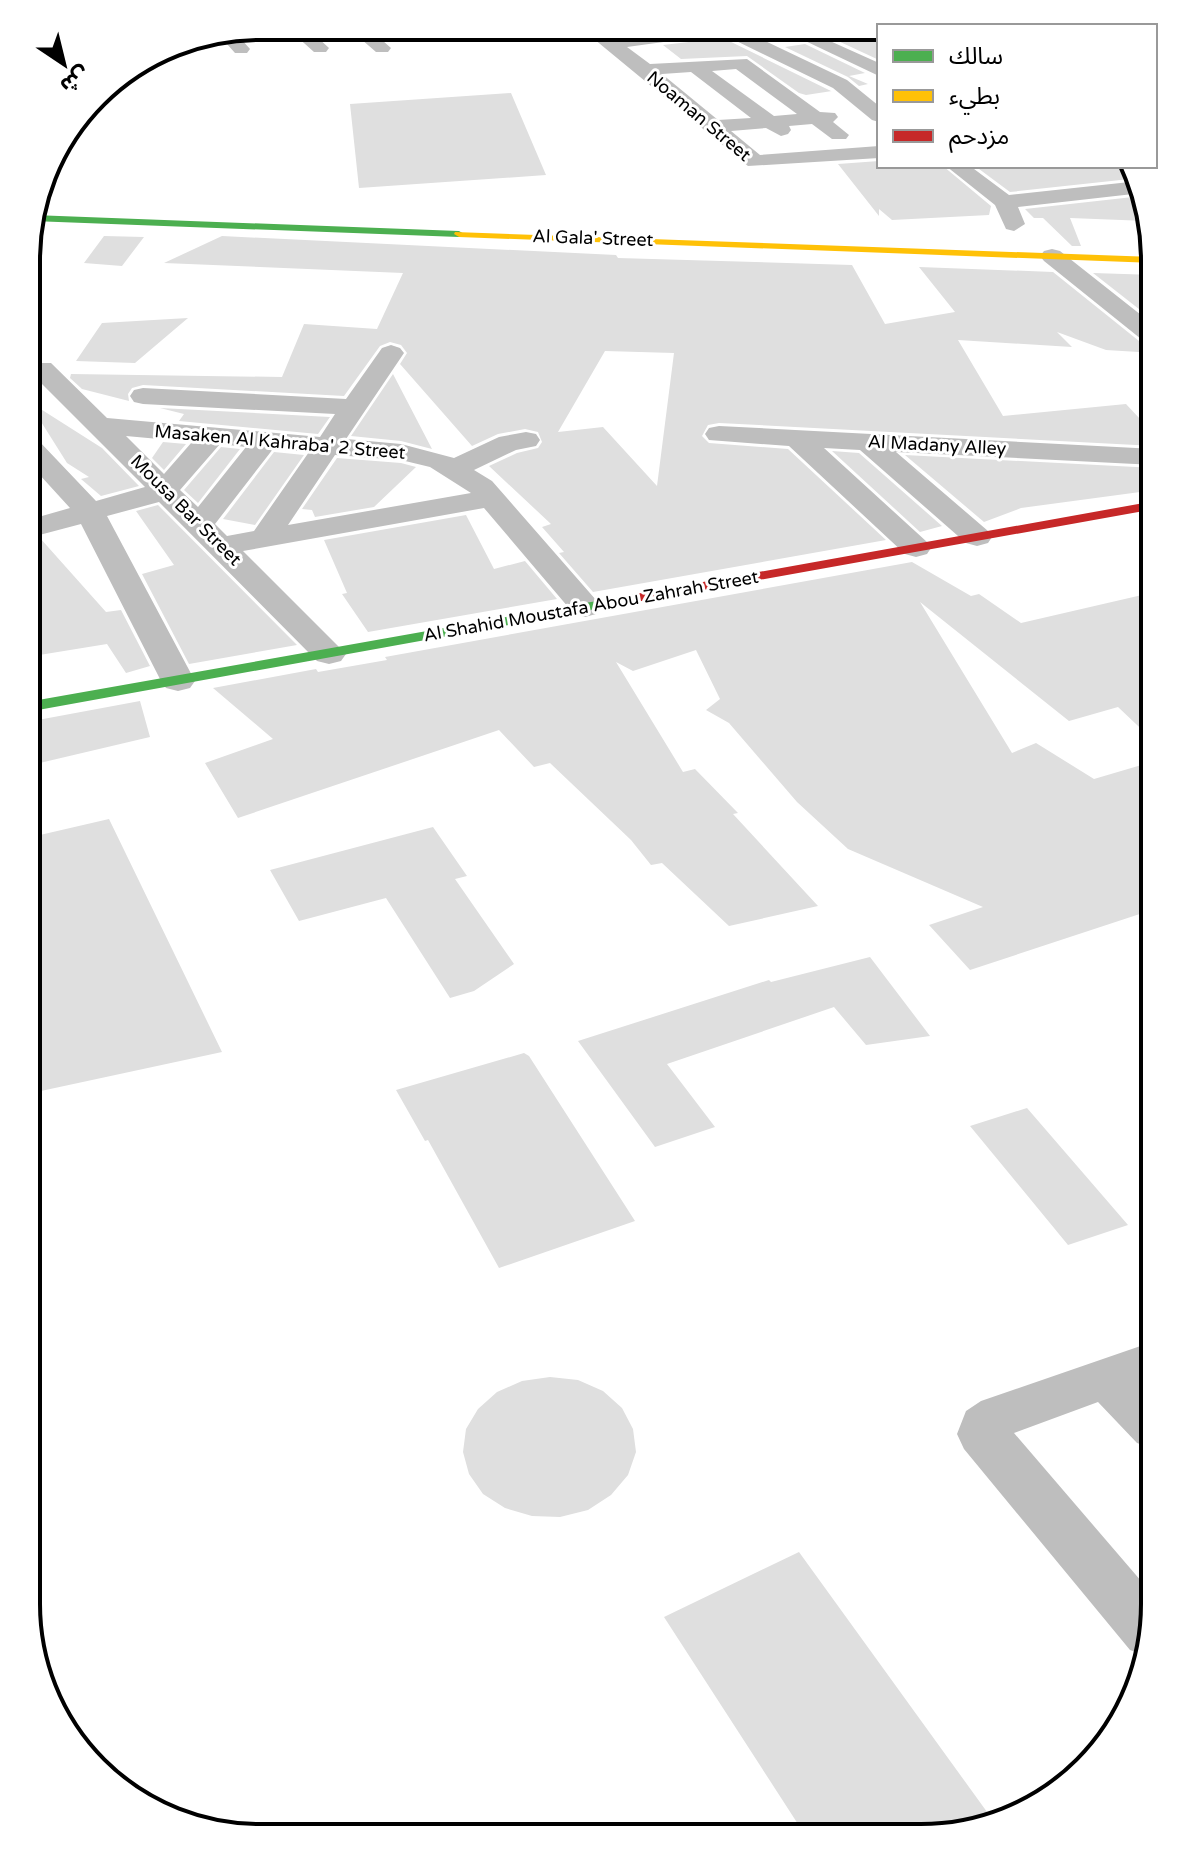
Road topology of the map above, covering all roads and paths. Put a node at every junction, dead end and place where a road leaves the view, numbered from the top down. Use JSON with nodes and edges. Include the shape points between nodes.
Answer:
{"nodes":[{"id":1,"x":311,"y":40,"type":"edge"},
{"id":2,"x":372,"y":40,"type":"edge"},
{"id":3,"x":620,"y":40,"type":"edge"},
{"id":4,"x":813,"y":40,"type":"edge"},
{"id":5,"x":751,"y":41,"type":"joint"},
{"id":6,"x":234,"y":42,"type":"edge"},
{"id":7,"x":320,"y":48,"type":"dead end"},
{"id":8,"x":382,"y":48,"type":"dead end"},
{"id":9,"x":241,"y":49,"type":"dead end"},
{"id":10,"x":637,"y":64,"type":"junction"},
{"id":11,"x":694,"y":66,"type":"junction"},
{"id":12,"x":877,"y":69,"type":"edge"},
{"id":13,"x":794,"y":100,"type":"junction"},
{"id":14,"x":747,"y":106,"type":"junction"},
{"id":15,"x":870,"y":108,"type":"edge"},
{"id":16,"x":693,"y":111,"type":"junction"},
{"id":17,"x":817,"y":118,"type":"junction"},
{"id":18,"x":771,"y":122,"type":"junction"},
{"id":19,"x":712,"y":127,"type":"junction"},
{"id":20,"x":839,"y":135,"type":"junction"},
{"id":21,"x":793,"y":139,"type":"junction"},
{"id":22,"x":733,"y":145,"type":"junction"},
{"id":23,"x":877,"y":152,"type":"edge"},
{"id":24,"x":960,"y":168,"type":"edge"},
{"id":25,"x":1101,"y":168,"type":"edge"},
{"id":26,"x":1127,"y":183,"type":"edge"},
{"id":27,"x":1129,"y":189,"type":"edge"},
{"id":28,"x":1005,"y":202,"type":"junction"},
{"id":29,"x":348,"y":211,"type":"dead end"},
{"id":30,"x":45,"y":218,"type":"edge"},
{"id":31,"x":327,"y":227,"type":"junction"},
{"id":32,"x":991,"y":227,"type":"dead end"},
{"id":33,"x":1023,"y":228,"type":"joint"},
{"id":34,"x":1052,"y":256,"type":"junction"},
{"id":35,"x":1141,"y":259,"type":"edge"},
{"id":36,"x":1141,"y":327,"type":"edge"},
{"id":37,"x":391,"y":353,"type":"dead end"},
{"id":38,"x":42,"y":369,"type":"dead end"},
{"id":39,"x":143,"y":396,"type":"dead end"},
{"id":40,"x":354,"y":407,"type":"junction"},
{"id":41,"x":103,"y":426,"type":"junction"},
{"id":42,"x":719,"y":434,"type":"dead end"},
{"id":43,"x":212,"y":436,"type":"junction"},
{"id":44,"x":797,"y":438,"type":"junction"},
{"id":45,"x":266,"y":440,"type":"junction"},
{"id":46,"x":526,"y":440,"type":"dead end"},
{"id":47,"x":867,"y":441,"type":"junction"},
{"id":48,"x":328,"y":445,"type":"junction"},
{"id":49,"x":1141,"y":456,"type":"edge"},
{"id":50,"x":40,"y":459,"type":"edge"},
{"id":51,"x":455,"y":468,"type":"junction"},
{"id":52,"x":164,"y":491,"type":"junction"},
{"id":53,"x":491,"y":498,"type":"junction"},
{"id":54,"x":1141,"y":508,"type":"edge"},
{"id":55,"x":89,"y":511,"type":"junction"},
{"id":56,"x":40,"y":525,"type":"edge"},
{"id":57,"x":199,"y":525,"type":"junction"},
{"id":58,"x":977,"y":537,"type":"junction"},
{"id":59,"x":264,"y":538,"type":"junction"},
{"id":60,"x":222,"y":546,"type":"junction"},
{"id":61,"x":916,"y":548,"type":"junction"},
{"id":62,"x":585,"y":607,"type":"junction"},
{"id":63,"x":329,"y":654,"type":"junction"},
{"id":64,"x":178,"y":681,"type":"junction"},
{"id":65,"x":40,"y":705,"type":"edge"},
{"id":66,"x":1141,"y":1366,"type":"edge"},
{"id":67,"x":1107,"y":1378,"type":"junction"},
{"id":68,"x":1141,"y":1413,"type":"edge"},
{"id":69,"x":1141,"y":1621,"type":"edge"}],
"edges":[{"from":1,"to":7,"type":"street"},
{"from":2,"to":8,"type":"street"},
{"from":3,"to":10,"type":"street","name":"Noaman Street"},
{"from":4,"to":12,"type":"street"},
{"from":5,"to":10,"type":"street"},
{"from":5,"to":15,"type":"street"},
{"from":6,"to":9,"type":"street"},
{"from":10,"to":11,"type":"street"},
{"from":10,"to":16,"type":"street","name":"Noaman Street"},
{"from":11,"to":13,"type":"street","via":[[744,65]]},
{"from":11,"to":14,"type":"street"},
{"from":13,"to":14,"type":"street"},
{"from":13,"to":15,"type":"street"},
{"from":13,"to":17,"type":"street"},
{"from":14,"to":16,"type":"street"},
{"from":14,"to":18,"type":"street"},
{"from":15,"to":17,"type":"street"},
{"from":15,"to":20,"type":"street"},
{"from":16,"to":19,"type":"street","name":"Noaman Street"},
{"from":17,"to":18,"type":"street"},
{"from":17,"to":20,"type":"street"},
{"from":18,"to":19,"type":"street"},
{"from":18,"to":21,"type":"street"},
{"from":19,"to":22,"type":"street","name":"Noaman Street"},
{"from":20,"to":21,"type":"street"},
{"from":21,"to":22,"type":"street"},
{"from":22,"to":23,"type":"street","name":"Noaman Street","via":[[762,164]]},
{"from":24,"to":28,"type":"street"},
{"from":25,"to":26,"type":"street"},
{"from":27,"to":28,"type":"street"},
{"from":28,"to":33,"type":"street"},
{"from":29,"to":31,"type":"main road"},
{"from":30,"to":31,"type":"main road","name":"Al Gala' Street"},
{"from":31,"to":34,"type":"main road","name":"Al Gala' Street","via":[[392,221]]},
{"from":32,"to":33,"type":"main road"},
{"from":34,"to":35,"type":"main road","name":"Al Gala' Street"},
{"from":34,"to":36,"type":"street"},
{"from":37,"to":40,"type":"street"},
{"from":38,"to":41,"type":"street","name":"Mousa Bar Street"},
{"from":39,"to":40,"type":"street"},
{"from":40,"to":48,"type":"street"},
{"from":41,"to":43,"type":"street","name":"Masaken Al Kahraba' 2 Street"},
{"from":41,"to":52,"type":"street","name":"Mousa Bar Street"},
{"from":42,"to":44,"type":"street","name":"Al Madany Alley"},
{"from":43,"to":45,"type":"street","name":"Masaken Al Kahraba' 2 Street"},
{"from":43,"to":52,"type":"street"},
{"from":44,"to":47,"type":"street","name":"Al Madany Alley"},
{"from":44,"to":61,"type":"street"},
{"from":45,"to":48,"type":"street","name":"Masaken Al Kahraba' 2 Street"},
{"from":45,"to":57,"type":"street"},
{"from":46,"to":51,"type":"street"},
{"from":47,"to":49,"type":"street","name":"Al Madany Alley"},
{"from":47,"to":58,"type":"street"},
{"from":48,"to":51,"type":"street","name":"Masaken Al Kahraba' 2 Street","via":[[421,455]]},
{"from":48,"to":59,"type":"street"},
{"from":50,"to":55,"type":"street"},
{"from":51,"to":53,"type":"street","name":"Masaken Al Kahraba' 2 Street"},
{"from":52,"to":55,"type":"street"},
{"from":52,"to":57,"type":"street","name":"Mousa Bar Street"},
{"from":53,"to":59,"type":"street"},
{"from":53,"to":62,"type":"street","name":"Masaken Al Kahraba' 2 Street"},
{"from":54,"to":58,"type":"main road","name":"Al Shahid Moustafa Abou Zahrah Street"},
{"from":55,"to":56,"type":"street"},
{"from":55,"to":64,"type":"street"},
{"from":57,"to":60,"type":"street","name":"Mousa Bar Street"},
{"from":58,"to":61,"type":"main road","name":"Al Shahid Moustafa Abou Zahrah Street"},
{"from":59,"to":60,"type":"street"},
{"from":60,"to":63,"type":"street","name":"Mousa Bar Street"},
{"from":61,"to":62,"type":"main road","name":"Al Shahid Moustafa Abou Zahrah Street"},
{"from":62,"to":63,"type":"main road","name":"Al Shahid Moustafa Abou Zahrah Street"},
{"from":63,"to":64,"type":"main road","name":"Al Shahid Moustafa Abou Zahrah Street"},
{"from":64,"to":65,"type":"main road","name":"Al Shahid Moustafa Abou Zahrah Street"},
{"from":66,"to":67,"type":"street"},
{"from":67,"to":68,"type":"street"},
{"from":67,"to":69,"type":"street","via":[[990,1421],[983,1434]]}]}
